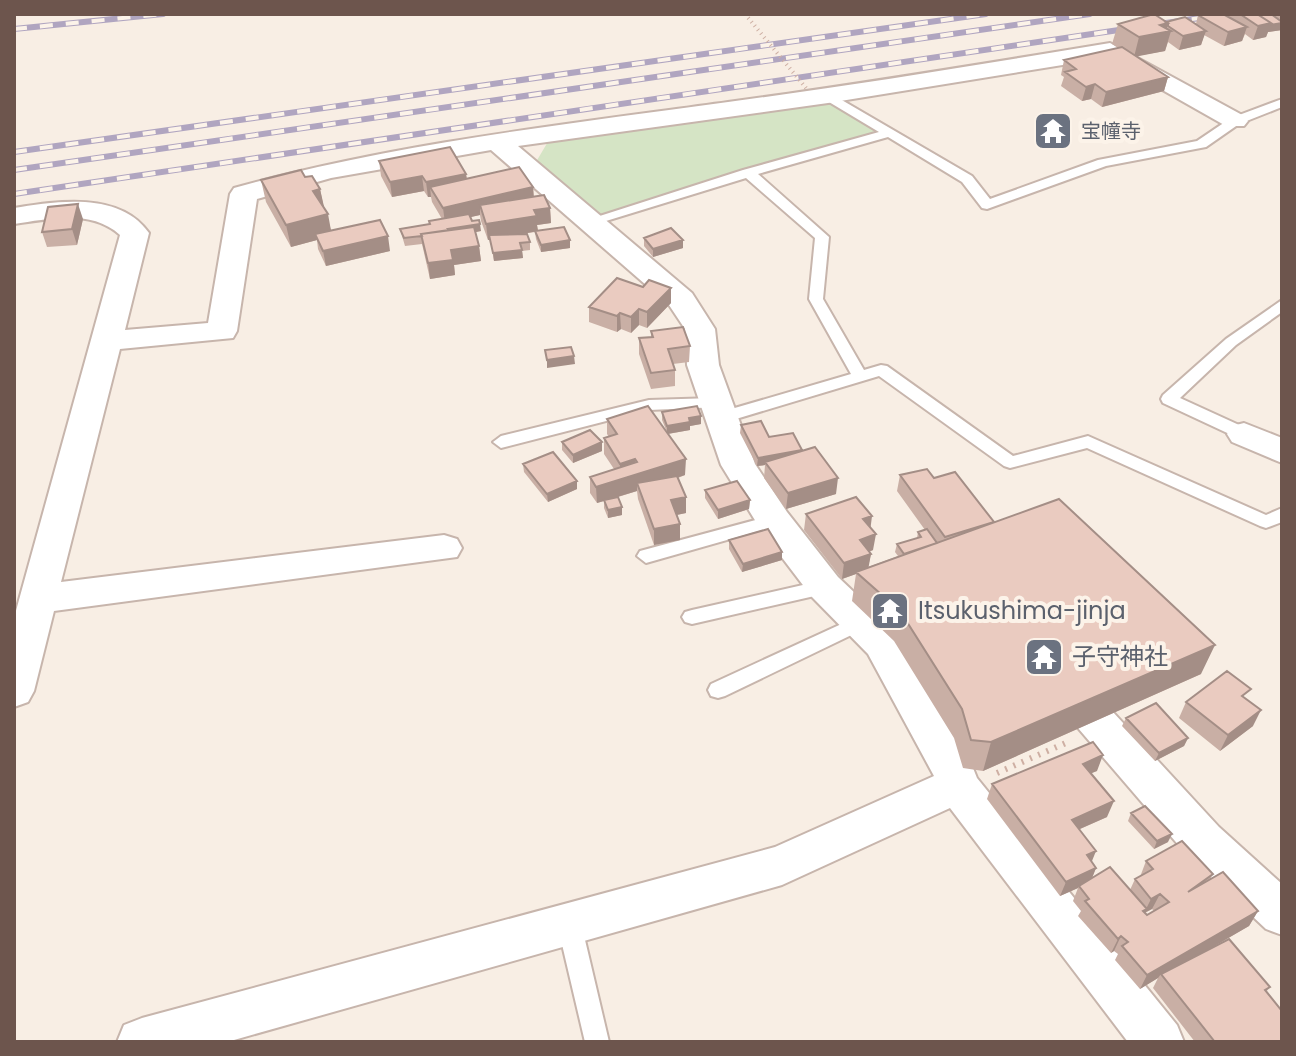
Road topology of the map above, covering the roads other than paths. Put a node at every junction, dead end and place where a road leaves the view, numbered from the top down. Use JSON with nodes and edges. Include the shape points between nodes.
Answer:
{"nodes":[{"id":1,"x":817,"y":92,"type":"junction"},
{"id":2,"x":1282,"y":103,"type":"edge"},
{"id":3,"x":1235,"y":121,"type":"junction"},
{"id":4,"x":890,"y":133,"type":"junction"},
{"id":5,"x":497,"y":142,"type":"junction"},
{"id":6,"x":748,"y":173,"type":"junction"},
{"id":7,"x":14,"y":216,"type":"edge"},
{"id":8,"x":588,"y":222,"type":"junction"},
{"id":9,"x":1282,"y":305,"type":"edge"},
{"id":10,"x":106,"y":341,"type":"junction"},
{"id":11,"x":860,"y":376,"type":"junction"},
{"id":12,"x":717,"y":411,"type":"junction"},
{"id":13,"x":1244,"y":434,"type":"joint"},
{"id":14,"x":501,"y":442,"type":"dead end"},
{"id":15,"x":1282,"y":452,"type":"edge"},
{"id":16,"x":1282,"y":514,"type":"edge"},
{"id":17,"x":774,"y":521,"type":"junction"},
{"id":18,"x":444,"y":548,"type":"dead end"},
{"id":19,"x":646,"y":556,"type":"dead end"},
{"id":20,"x":825,"y":587,"type":"junction"},
{"id":21,"x":40,"y":599,"type":"junction"},
{"id":22,"x":692,"y":617,"type":"dead end"},
{"id":23,"x":861,"y":622,"type":"junction"},
{"id":24,"x":718,"y":690,"type":"dead end"},
{"id":25,"x":14,"y":691,"type":"edge"},
{"id":26,"x":1088,"y":711,"type":"edge"},
{"id":27,"x":957,"y":785,"type":"junction"},
{"id":28,"x":1282,"y":914,"type":"edge"},
{"id":29,"x":569,"y":923,"type":"junction"},
{"id":30,"x":142,"y":1042,"type":"edge"},
{"id":31,"x":597,"y":1042,"type":"edge"},
{"id":32,"x":1159,"y":1042,"type":"edge"}],
"edges":[{"from":1,"to":3,"type":"street","via":[[1110,50]]},
{"from":1,"to":4,"type":"lane"},
{"from":1,"to":5,"type":"street"},
{"from":2,"to":3,"type":"lane"},
{"from":3,"to":4,"type":"lane","via":[[1201,144],[1103,163],[987,205],[967,179]]},
{"from":4,"to":6,"type":"lane"},
{"from":5,"to":8,"type":"street"},
{"from":5,"to":10,"type":"street","via":[[327,171],[244,194],[222,331]]},
{"from":6,"to":8,"type":"lane"},
{"from":6,"to":11,"type":"lane","via":[[822,237],[816,299]]},
{"from":7,"to":10,"type":"street","via":[[62,208],[89,210],[112,217],[135,233]]},
{"from":8,"to":12,"type":"street","via":[[681,299],[700,329],[703,365]]},
{"from":9,"to":13,"type":"lane","via":[[1231,342],[1169,399]]},
{"from":10,"to":21,"type":"street"},
{"from":11,"to":12,"type":"lane"},
{"from":11,"to":16,"type":"lane","via":[[881,370],[1010,462],[1088,442],[1266,522]]},
{"from":12,"to":14,"type":"lane","via":[[649,405]]},
{"from":12,"to":17,"type":"street","via":[[738,465]]},
{"from":13,"to":15,"type":"street"},
{"from":17,"to":19,"type":"lane"},
{"from":17,"to":20,"type":"street"},
{"from":18,"to":21,"type":"street"},
{"from":20,"to":22,"type":"lane"},
{"from":20,"to":23,"type":"street"},
{"from":21,"to":25,"type":"street"},
{"from":23,"to":24,"type":"lane"},
{"from":23,"to":27,"type":"street","via":[[882,643]]},
{"from":26,"to":28,"type":"street","via":[[1203,841]]},
{"from":27,"to":29,"type":"street","via":[[782,865]]},
{"from":27,"to":32,"type":"street"},
{"from":29,"to":30,"type":"street"},
{"from":29,"to":31,"type":"lane"}]}
